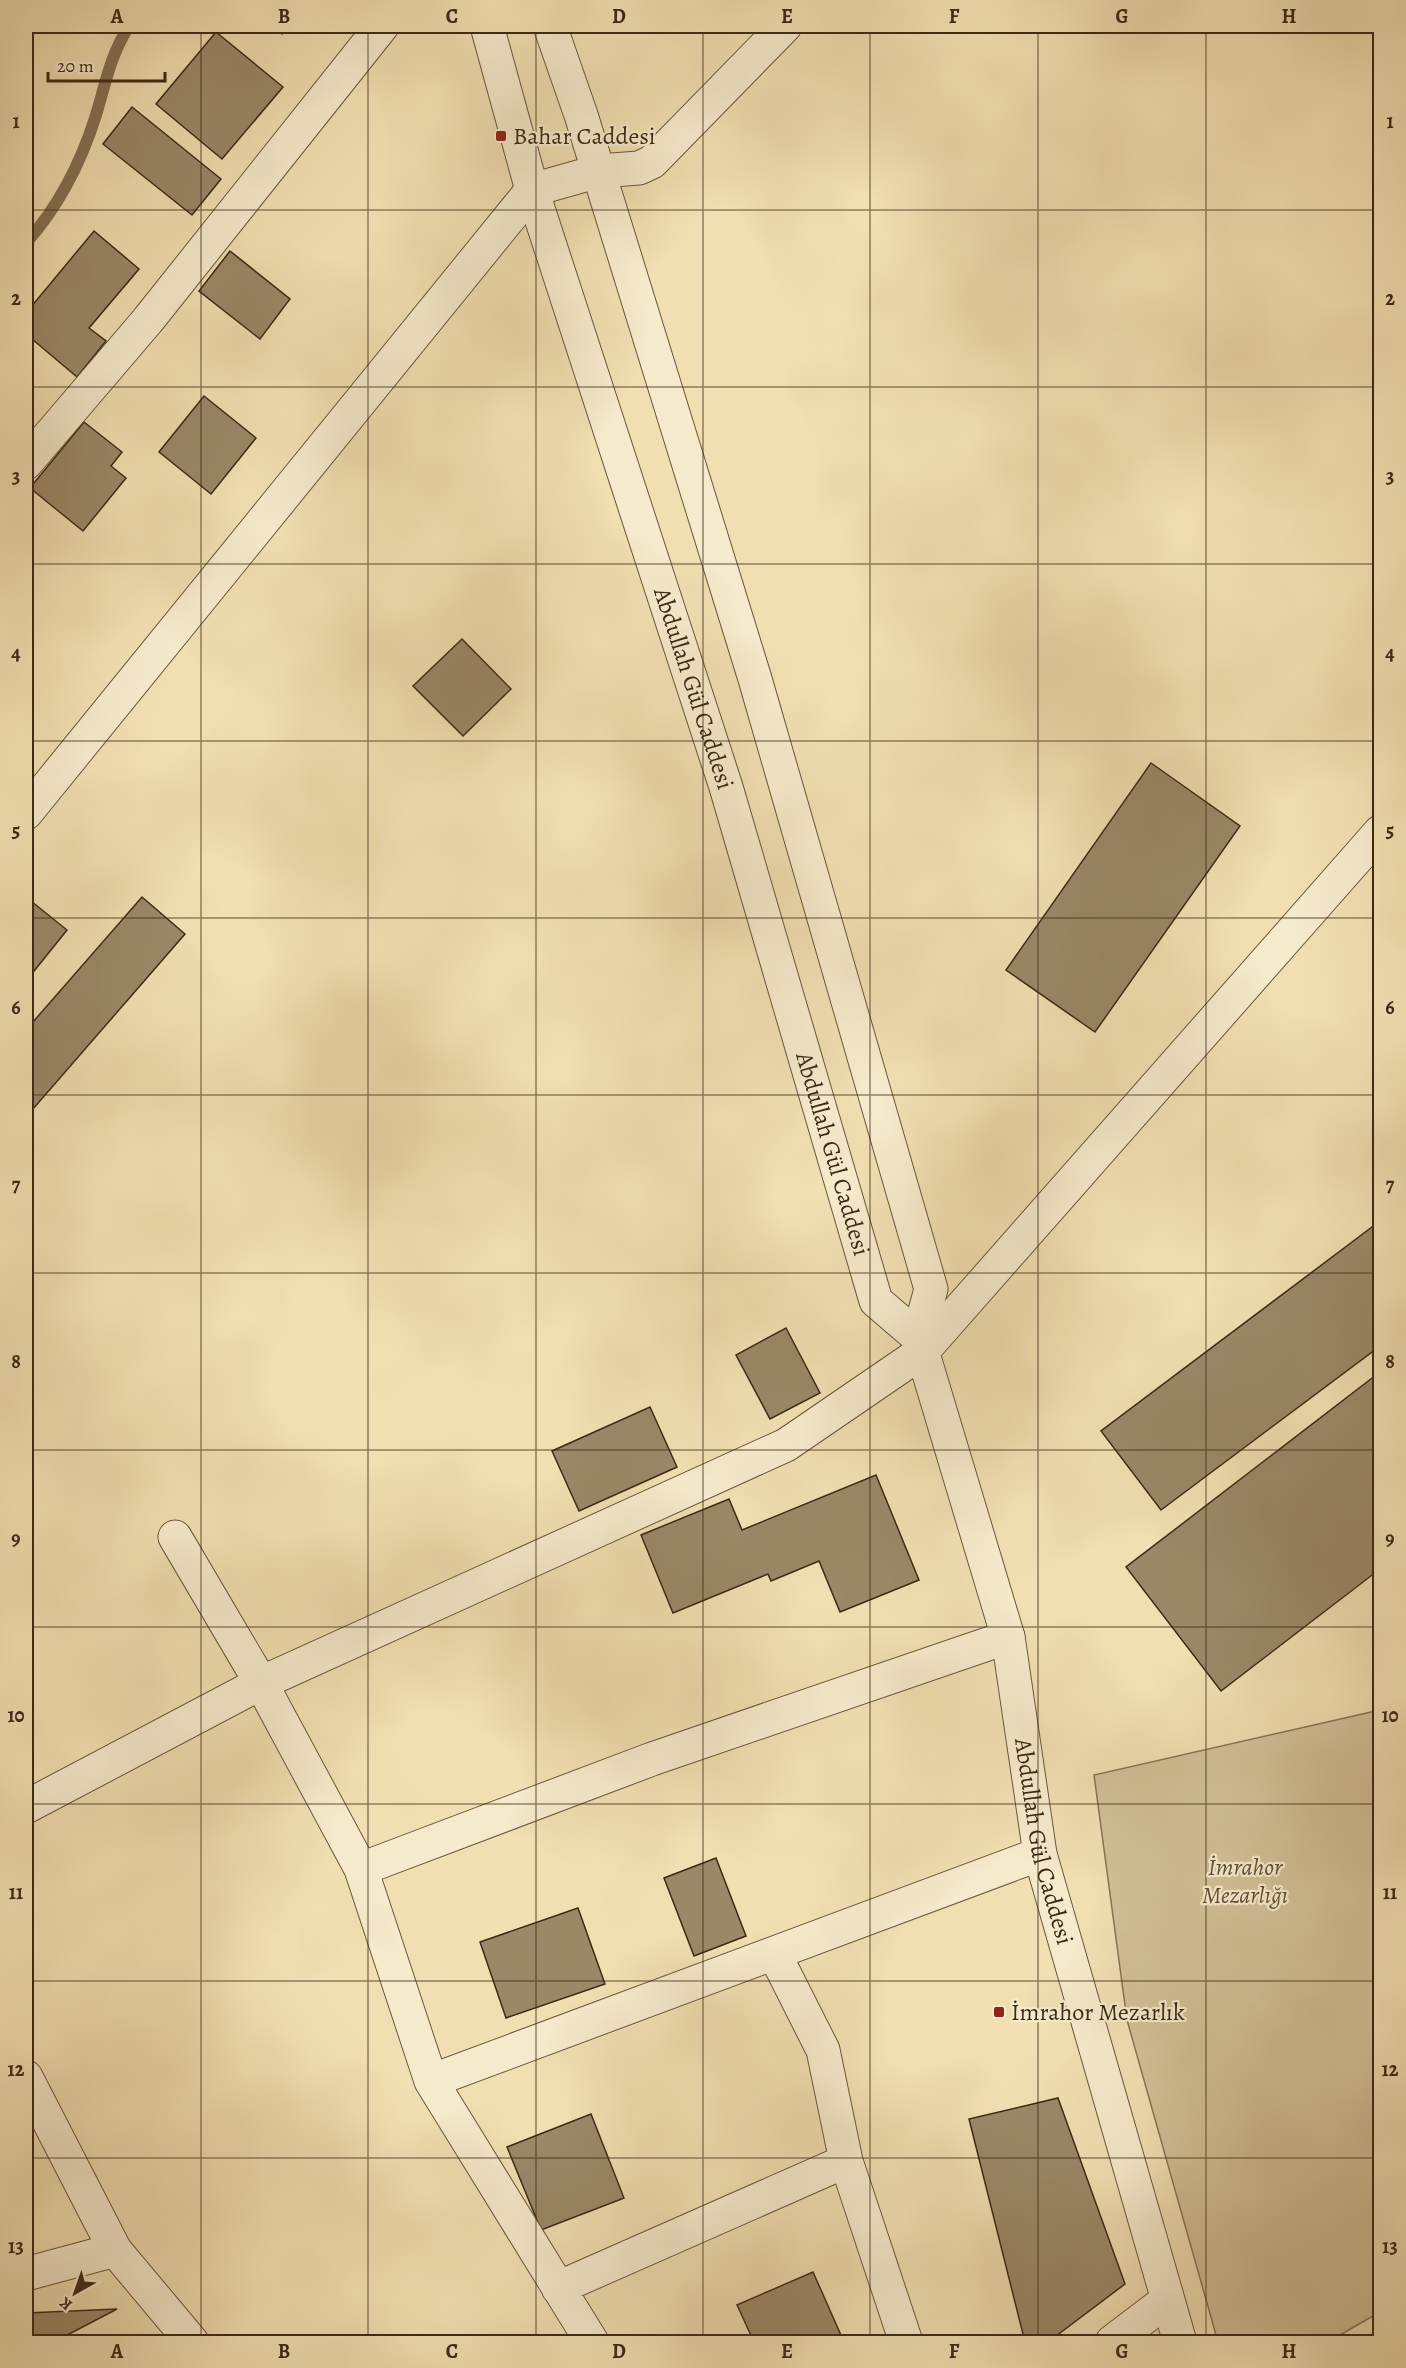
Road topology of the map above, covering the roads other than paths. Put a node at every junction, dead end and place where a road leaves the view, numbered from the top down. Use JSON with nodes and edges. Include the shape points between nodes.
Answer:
{"nodes":[{"id":1,"x":382,"y":26,"type":"edge"},
{"id":2,"x":487,"y":26,"type":"edge"},
{"id":3,"x":550,"y":26,"type":"edge"},
{"id":4,"x":785,"y":26,"type":"edge"},
{"id":5,"x":599,"y":171,"type":"junction"},
{"id":6,"x":532,"y":190,"type":"junction"},
{"id":7,"x":26,"y":464,"type":"edge"},
{"id":8,"x":26,"y":813,"type":"edge"},
{"id":9,"x":1380,"y":832,"type":"edge"},
{"id":10,"x":920,"y":1345,"type":"junction"},
{"id":11,"x":175,"y":1537,"type":"dead end"},
{"id":12,"x":1008,"y":1637,"type":"junction"},
{"id":13,"x":261,"y":1683,"type":"junction"},
{"id":14,"x":26,"y":1807,"type":"edge"},
{"id":15,"x":1040,"y":1854,"type":"junction"},
{"id":16,"x":361,"y":1869,"type":"junction"},
{"id":17,"x":775,"y":1955,"type":"junction"},
{"id":18,"x":26,"y":2077,"type":"edge"},
{"id":19,"x":431,"y":2082,"type":"junction"},
{"id":20,"x":846,"y":2161,"type":"junction"},
{"id":21,"x":115,"y":2250,"type":"junction"},
{"id":22,"x":26,"y":2274,"type":"edge"},
{"id":23,"x":558,"y":2288,"type":"junction"},
{"id":24,"x":1166,"y":2301,"type":"junction"},
{"id":25,"x":192,"y":2343,"type":"edge"},
{"id":26,"x":592,"y":2343,"type":"edge"},
{"id":27,"x":906,"y":2343,"type":"edge"},
{"id":28,"x":1112,"y":2343,"type":"edge"},
{"id":29,"x":1180,"y":2343,"type":"edge"}],
"edges":[{"from":1,"to":7,"type":"street","via":[[148,321]]},
{"from":2,"to":6,"type":"street","name":"Abdullah Gül Caddesi"},
{"from":3,"to":5,"type":"street"},
{"from":4,"to":5,"type":"street","via":[[652,162],[639,168]]},
{"from":5,"to":6,"type":"street"},
{"from":5,"to":10,"type":"street","via":[[755,679],[931,1289]]},
{"from":6,"to":8,"type":"street"},
{"from":6,"to":10,"type":"street","name":"Abdullah Gül Caddesi","via":[[726,787],[876,1301]]},
{"from":9,"to":10,"type":"street"},
{"from":10,"to":12,"type":"street","name":"Abdullah Gül Caddesi"},
{"from":10,"to":13,"type":"street","via":[[786,1445]]},
{"from":11,"to":13,"type":"street"},
{"from":12,"to":15,"type":"street","name":"Abdullah Gül Caddesi"},
{"from":12,"to":16,"type":"street","via":[[652,1759]]},
{"from":13,"to":14,"type":"street"},
{"from":13,"to":16,"type":"street"},
{"from":15,"to":17,"type":"street"},
{"from":15,"to":24,"type":"street","name":"Abdullah Gül Caddesi"},
{"from":16,"to":19,"type":"street"},
{"from":17,"to":19,"type":"street"},
{"from":17,"to":20,"type":"street","via":[[823,2050]]},
{"from":18,"to":21,"type":"street"},
{"from":19,"to":23,"type":"street"},
{"from":20,"to":23,"type":"street"},
{"from":20,"to":27,"type":"street"},
{"from":21,"to":22,"type":"street"},
{"from":21,"to":25,"type":"street"},
{"from":23,"to":26,"type":"street"},
{"from":24,"to":28,"type":"street"},
{"from":24,"to":29,"type":"street","name":"Abdullah Gül Caddesi"}]}
